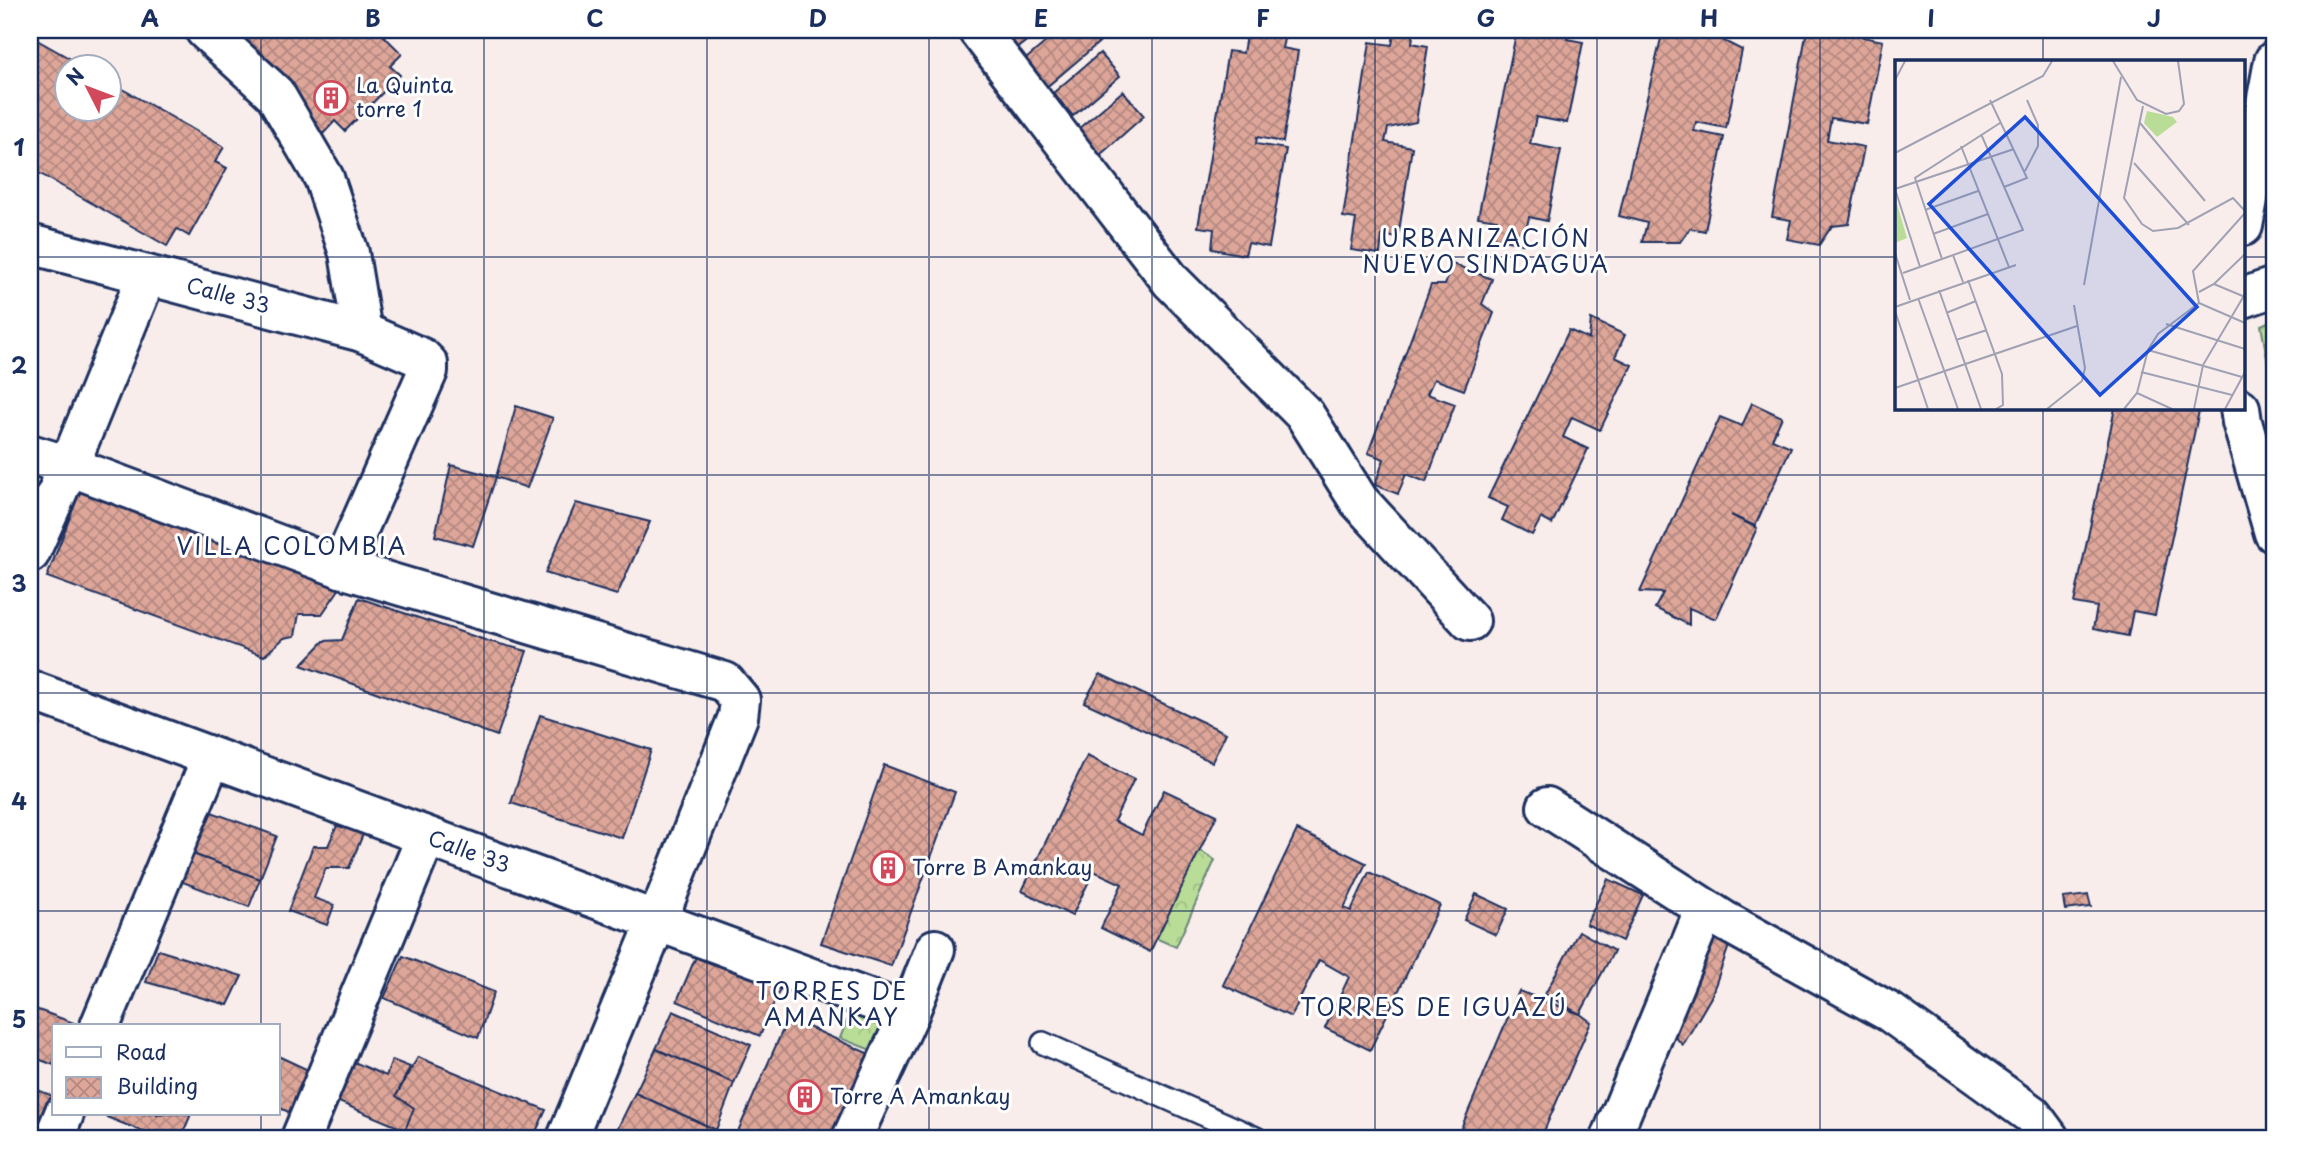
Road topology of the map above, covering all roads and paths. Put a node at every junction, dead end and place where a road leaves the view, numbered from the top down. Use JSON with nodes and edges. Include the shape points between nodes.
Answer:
{"nodes":[{"id":1,"x":205,"y":30,"type":"edge"},
{"id":2,"x":978,"y":30,"type":"edge"},
{"id":3,"x":2274,"y":61,"type":"edge"},
{"id":4,"x":2244,"y":221,"type":"edge"},
{"id":5,"x":30,"y":244,"type":"edge"},
{"id":6,"x":148,"y":275,"type":"junction"},
{"id":7,"x":2274,"y":287,"type":"edge"},
{"id":8,"x":2244,"y":298,"type":"edge"},
{"id":9,"x":362,"y":332,"type":"junction"},
{"id":10,"x":2240,"y":410,"type":"edge"},
{"id":11,"x":30,"y":454,"type":"edge"},
{"id":12,"x":69,"y":466,"type":"junction"},
{"id":13,"x":2274,"y":533,"type":"edge"},
{"id":14,"x":30,"y":553,"type":"edge"},
{"id":15,"x":341,"y":568,"type":"junction"},
{"id":16,"x":1470,"y":621,"type":"dead end"},
{"id":17,"x":30,"y":690,"type":"edge"},
{"id":18,"x":211,"y":759,"type":"junction"},
{"id":19,"x":1547,"y":807,"type":"dead end"},
{"id":20,"x":426,"y":836,"type":"junction"},
{"id":21,"x":1705,"y":909,"type":"junction"},
{"id":22,"x":657,"y":921,"type":"junction"},
{"id":23,"x":934,"y":949,"type":"dead end"},
{"id":24,"x":909,"y":1013,"type":"junction"},
{"id":25,"x":101,"y":1024,"type":"edge"},
{"id":26,"x":1043,"y":1042,"type":"dead end"},
{"id":27,"x":63,"y":1116,"type":"edge"},
{"id":28,"x":54,"y":1138,"type":"edge"},
{"id":29,"x":300,"y":1138,"type":"edge"},
{"id":30,"x":567,"y":1138,"type":"edge"},
{"id":31,"x":852,"y":1138,"type":"edge"},
{"id":32,"x":1256,"y":1138,"type":"edge"},
{"id":33,"x":1611,"y":1138,"type":"edge"},
{"id":34,"x":2049,"y":1138,"type":"edge"}],
"edges":[{"from":1,"to":9,"type":"street","via":[[275,94],[324,178],[349,253]]},
{"from":2,"to":16,"type":"street","via":[[1171,281],[1304,415],[1359,501]]},
{"from":3,"to":4,"type":"street"},
{"from":5,"to":6,"type":"street","name":"Calle 33"},
{"from":6,"to":9,"type":"street","name":"Calle 33"},
{"from":6,"to":12,"type":"street"},
{"from":7,"to":8,"type":"street"},
{"from":9,"to":15,"type":"street","name":"Calle 33","via":[[422,358],[428,363],[428,372]]},
{"from":10,"to":13,"type":"street"},
{"from":11,"to":12,"type":"street"},
{"from":12,"to":14,"type":"street"},
{"from":12,"to":15,"type":"street"},
{"from":15,"to":22,"type":"street","via":[[724,682],[740,700],[738,717]]},
{"from":17,"to":18,"type":"street","name":"Calle 33"},
{"from":18,"to":20,"type":"street","name":"Calle 33"},
{"from":18,"to":25,"type":"street"},
{"from":19,"to":21,"type":"street"},
{"from":20,"to":22,"type":"street","name":"Calle 33"},
{"from":20,"to":29,"type":"street"},
{"from":21,"to":33,"type":"street"},
{"from":21,"to":34,"type":"street","via":[[1891,1013],[2032,1115]]},
{"from":22,"to":24,"type":"street","name":"Calle 33"},
{"from":22,"to":30,"type":"street"},
{"from":23,"to":24,"type":"street"},
{"from":24,"to":31,"type":"street"},
{"from":26,"to":32,"type":"lane"},
{"from":27,"to":28,"type":"street"}]}
